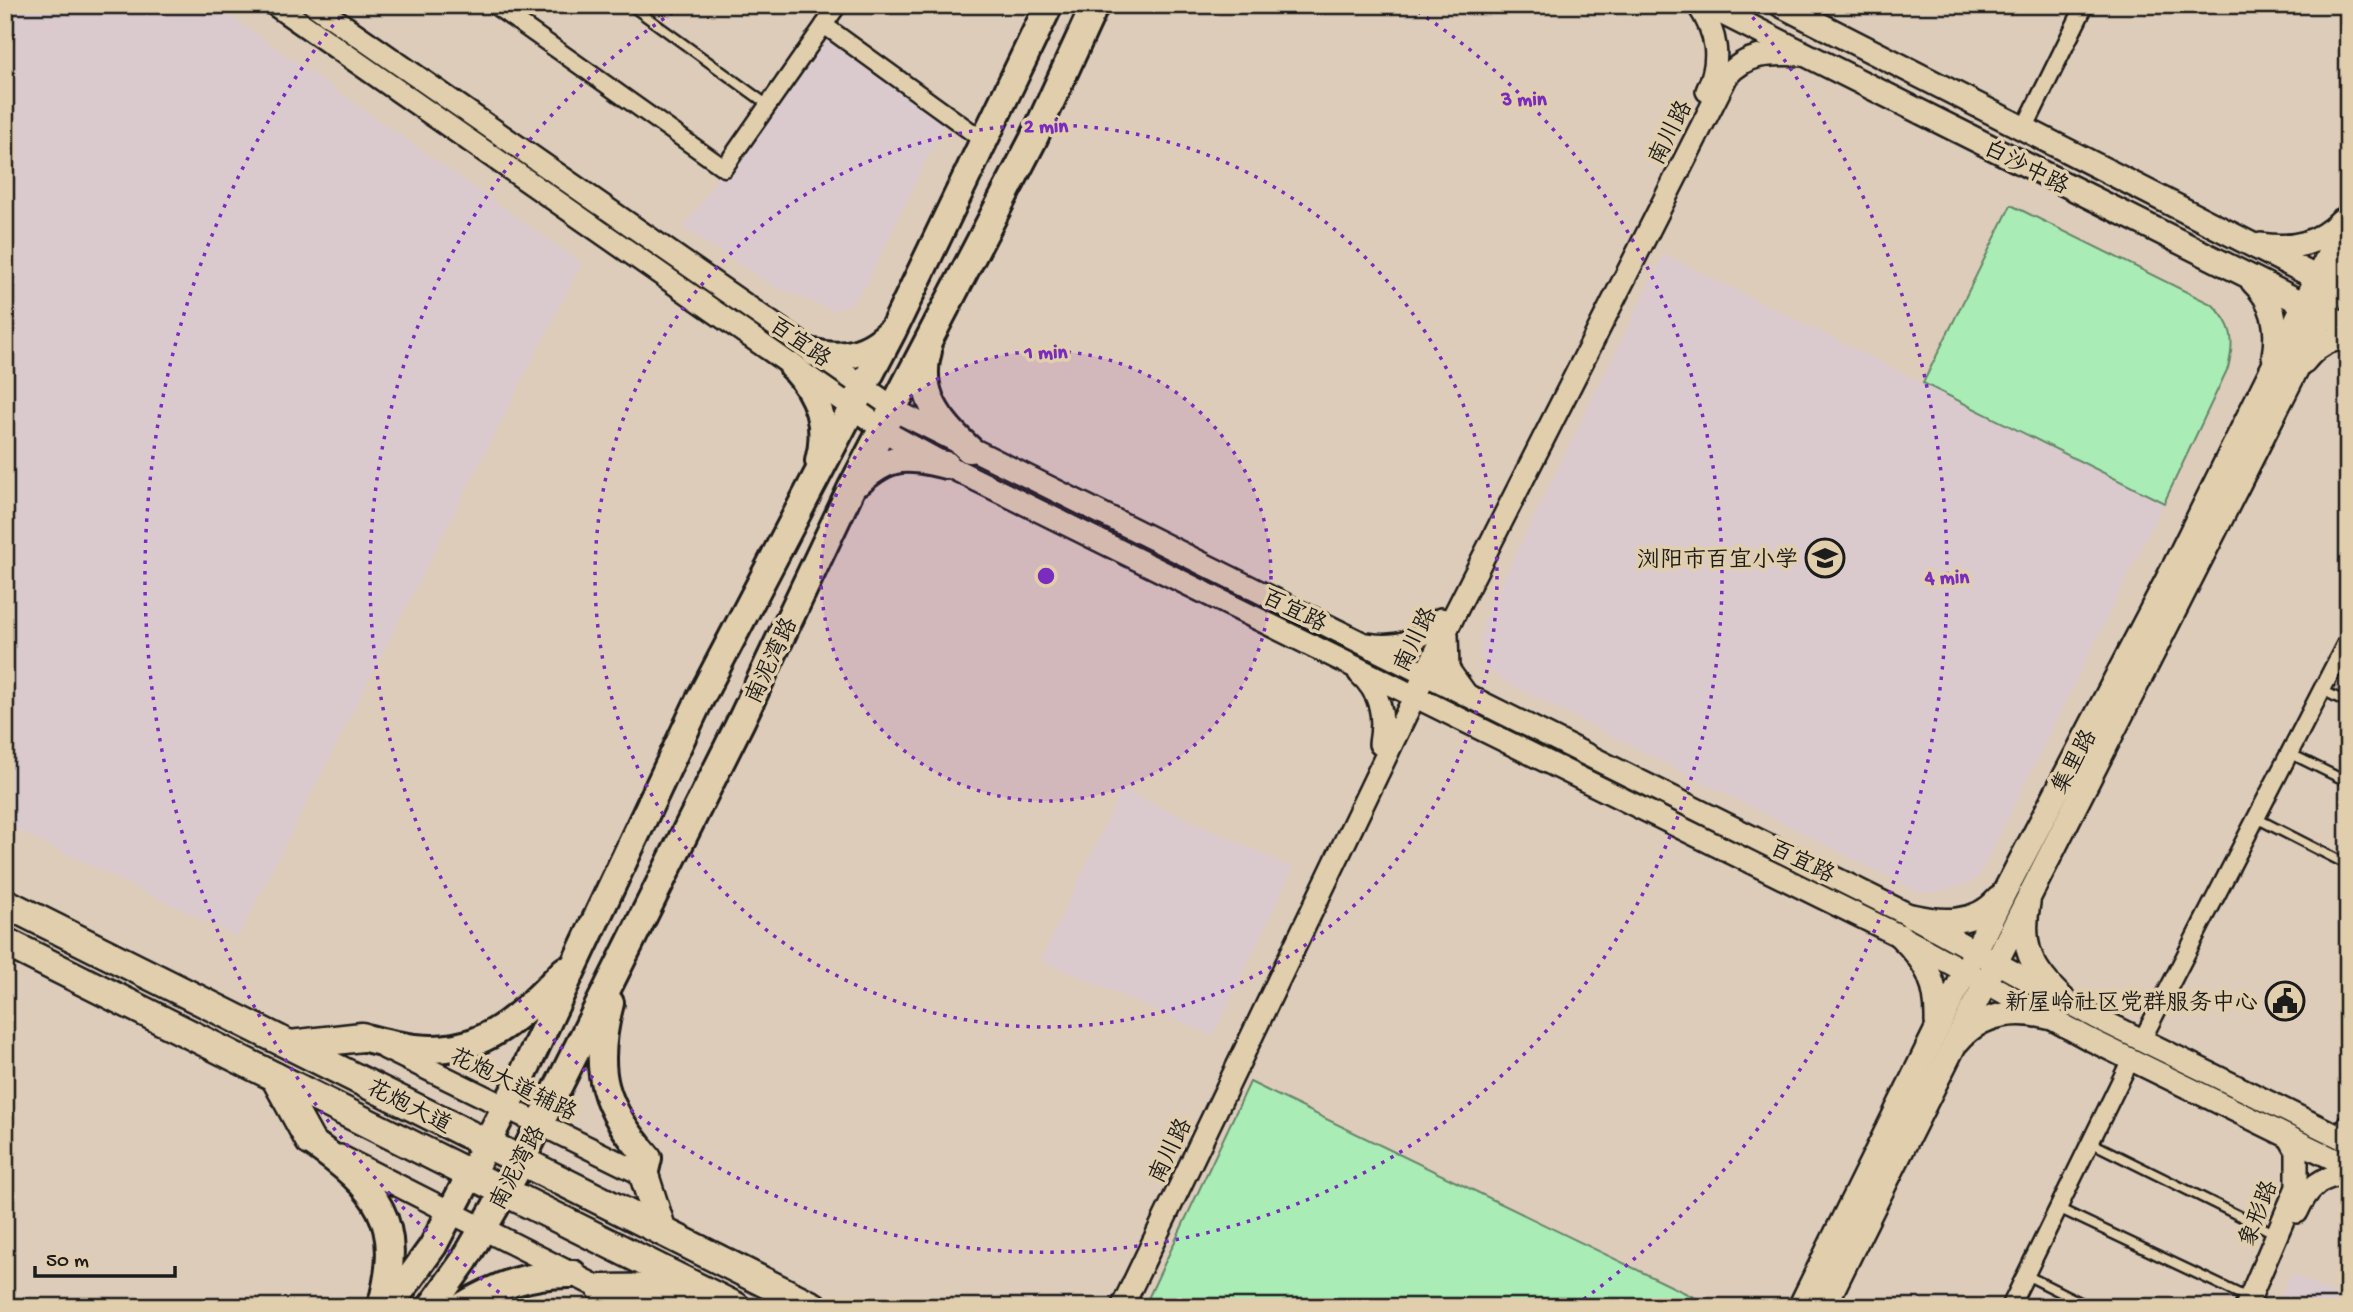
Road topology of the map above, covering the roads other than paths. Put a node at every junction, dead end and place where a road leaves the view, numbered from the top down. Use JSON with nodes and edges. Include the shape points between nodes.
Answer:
{"nodes":[{"id":1,"x":275,"y":5,"type":"edge"},
{"id":2,"x":314,"y":5,"type":"edge"},
{"id":3,"x":494,"y":5,"type":"edge"},
{"id":4,"x":630,"y":5,"type":"edge"},
{"id":5,"x":816,"y":5,"type":"edge"},
{"id":6,"x":1049,"y":5,"type":"edge"},
{"id":7,"x":1095,"y":5,"type":"edge"},
{"id":8,"x":1698,"y":5,"type":"edge"},
{"id":9,"x":1707,"y":5,"type":"edge"},
{"id":10,"x":1781,"y":5,"type":"edge"},
{"id":11,"x":2085,"y":5,"type":"edge"},
{"id":12,"x":1808,"y":13,"type":"edge"},
{"id":13,"x":831,"y":15,"type":"edge"},
{"id":14,"x":1805,"y":55,"type":"junction"},
{"id":15,"x":768,"y":105,"type":"junction"},
{"id":16,"x":2024,"y":129,"type":"junction"},
{"id":17,"x":984,"y":141,"type":"junction"},
{"id":18,"x":2348,"y":215,"type":"edge"},
{"id":19,"x":2247,"y":242,"type":"junction"},
{"id":20,"x":2348,"y":266,"type":"edge"},
{"id":21,"x":2245,"y":275,"type":"junction"},
{"id":22,"x":2334,"y":286,"type":"edge"},
{"id":23,"x":2314,"y":309,"type":"junction"},
{"id":24,"x":2348,"y":326,"type":"edge"},
{"id":25,"x":895,"y":327,"type":"junction"},
{"id":26,"x":2348,"y":338,"type":"edge"},
{"id":27,"x":931,"y":339,"type":"junction"},
{"id":28,"x":815,"y":353,"type":"junction"},
{"id":29,"x":793,"y":367,"type":"junction"},
{"id":30,"x":2271,"y":371,"type":"junction"},
{"id":31,"x":2295,"y":371,"type":"junction"},
{"id":32,"x":857,"y":398,"type":"junction"},
{"id":33,"x":889,"y":419,"type":"junction"},
{"id":34,"x":969,"y":449,"type":"junction"},
{"id":35,"x":946,"y":465,"type":"junction"},
{"id":36,"x":814,"y":479,"type":"junction"},
{"id":37,"x":847,"y":496,"type":"junction"},
{"id":38,"x":1445,"y":623,"type":"junction"},
{"id":39,"x":2348,"y":639,"type":"edge"},
{"id":40,"x":1358,"y":642,"type":"junction"},
{"id":41,"x":1353,"y":667,"type":"junction"},
{"id":42,"x":1420,"y":673,"type":"junction"},
{"id":43,"x":2322,"y":690,"type":"junction"},
{"id":44,"x":1409,"y":695,"type":"junction"},
{"id":45,"x":1470,"y":698,"type":"junction"},
{"id":46,"x":2348,"y":703,"type":"edge"},
{"id":47,"x":1459,"y":720,"type":"junction"},
{"id":48,"x":1387,"y":743,"type":"junction"},
{"id":49,"x":2290,"y":753,"type":"junction"},
{"id":50,"x":2348,"y":782,"type":"edge"},
{"id":51,"x":2256,"y":818,"type":"junction"},
{"id":52,"x":2348,"y":865,"type":"edge"},
{"id":53,"x":2031,"y":888,"type":"junction"},
{"id":54,"x":2005,"y":891,"type":"junction"},
{"id":55,"x":5,"y":903,"type":"edge"},
{"id":56,"x":1911,"y":916,"type":"junction"},
{"id":57,"x":1900,"y":936,"type":"junction"},
{"id":58,"x":5,"y":943,"type":"edge"},
{"id":59,"x":582,"y":948,"type":"junction"},
{"id":60,"x":621,"y":962,"type":"junction"},
{"id":61,"x":1979,"y":966,"type":"junction"},
{"id":62,"x":2057,"y":1009,"type":"junction"},
{"id":63,"x":1936,"y":1028,"type":"junction"},
{"id":64,"x":362,"y":1037,"type":"junction"},
{"id":65,"x":2142,"y":1040,"type":"junction"},
{"id":66,"x":290,"y":1045,"type":"junction"},
{"id":67,"x":1949,"y":1051,"type":"junction"},
{"id":68,"x":2131,"y":1059,"type":"junction"},
{"id":69,"x":275,"y":1077,"type":"junction"},
{"id":70,"x":506,"y":1108,"type":"junction"},
{"id":71,"x":540,"y":1124,"type":"junction"},
{"id":72,"x":2345,"y":1133,"type":"edge"},
{"id":73,"x":2289,"y":1137,"type":"junction"},
{"id":74,"x":310,"y":1141,"type":"junction"},
{"id":75,"x":2090,"y":1142,"type":"junction"},
{"id":76,"x":487,"y":1144,"type":"junction"},
{"id":77,"x":521,"y":1161,"type":"junction"},
{"id":78,"x":2348,"y":1166,"type":"edge"},
{"id":79,"x":2348,"y":1174,"type":"edge"},
{"id":80,"x":471,"y":1175,"type":"junction"},
{"id":81,"x":644,"y":1175,"type":"junction"},
{"id":82,"x":504,"y":1191,"type":"junction"},
{"id":83,"x":2058,"y":1208,"type":"junction"},
{"id":84,"x":451,"y":1212,"type":"junction"},
{"id":85,"x":483,"y":1229,"type":"junction"},
{"id":86,"x":662,"y":1231,"type":"junction"},
{"id":87,"x":2277,"y":1235,"type":"junction"},
{"id":88,"x":573,"y":1274,"type":"junction"},
{"id":89,"x":2026,"y":1275,"type":"junction"},
{"id":90,"x":698,"y":1288,"type":"junction"},
{"id":91,"x":602,"y":1289,"type":"joint"},
{"id":92,"x":2251,"y":1304,"type":"edge"},
{"id":93,"x":381,"y":1307,"type":"edge"},
{"id":94,"x":389,"y":1307,"type":"edge"},
{"id":95,"x":431,"y":1307,"type":"edge"},
{"id":96,"x":461,"y":1307,"type":"edge"},
{"id":97,"x":736,"y":1307,"type":"edge"},
{"id":98,"x":814,"y":1307,"type":"edge"},
{"id":99,"x":1108,"y":1307,"type":"edge"},
{"id":100,"x":1122,"y":1307,"type":"edge"},
{"id":101,"x":1800,"y":1307,"type":"edge"},
{"id":102,"x":1824,"y":1307,"type":"edge"},
{"id":103,"x":2010,"y":1307,"type":"edge"},
{"id":104,"x":2090,"y":1307,"type":"edge"}],
"edges":[{"from":1,"to":29,"type":"street","name":"百宜路"},
{"from":2,"to":28,"type":"street","name":"百宜路"},
{"from":3,"to":15,"type":"street","via":[[724,168]]},
{"from":4,"to":15,"type":"lane"},
{"from":5,"to":13,"type":"lane"},
{"from":6,"to":17,"type":"main road","name":"南泥湾路"},
{"from":7,"to":27,"type":"main road","name":"南泥湾路","via":[[1033,140]]},
{"from":8,"to":38,"type":"street","name":"南川路","via":[[1715,39],[1716,74]]},
{"from":9,"to":14,"type":"main road","name":"白沙中路"},
{"from":10,"to":12,"type":"main road","name":"白沙中路"},
{"from":11,"to":16,"type":"street"},
{"from":12,"to":16,"type":"main road","name":"白沙中路"},
{"from":13,"to":15,"type":"street"},
{"from":13,"to":17,"type":"street"},
{"from":14,"to":21,"type":"main road","name":"白沙中路"},
{"from":14,"to":38,"type":"street","name":"南川路","via":[[1759,54],[1745,59],[1727,76]]},
{"from":16,"to":19,"type":"main road","name":"白沙中路"},
{"from":17,"to":25,"type":"main road","name":"南泥湾路"},
{"from":18,"to":19,"type":"main road","via":[[2313,242],[2279,247]]},
{"from":18,"to":22,"type":"main road","name":"集里路"},
{"from":19,"to":22,"type":"main road","name":"白沙中路"},
{"from":20,"to":22,"type":"main road","name":"集里路"},
{"from":21,"to":23,"type":"main road","name":"白沙中路"},
{"from":21,"to":30,"type":"main road","via":[[2260,289],[2275,319]]},
{"from":22,"to":23,"type":"main road","name":"集里路"},
{"from":23,"to":24,"type":"main road","name":"白沙中路"},
{"from":23,"to":30,"type":"main road","name":"集里路"},
{"from":23,"to":31,"type":"main road","name":"集里路"},
{"from":25,"to":28,"type":"main road","via":[[856,354]]},
{"from":25,"to":32,"type":"main road","name":"南泥湾路"},
{"from":26,"to":31,"type":"main road","via":[[2322,344]]},
{"from":27,"to":33,"type":"main road","name":"南泥湾路"},
{"from":27,"to":34,"type":"main road","via":[[925,375],[930,403],[944,425]]},
{"from":28,"to":32,"type":"street","name":"百宜路"},
{"from":29,"to":32,"type":"street","name":"百宜路"},
{"from":29,"to":36,"type":"main road","via":[[810,386],[821,417],[821,454]]},
{"from":30,"to":54,"type":"main road","name":"集里路"},
{"from":31,"to":53,"type":"main road","name":"集里路"},
{"from":32,"to":33,"type":"street","name":"百宜路"},
{"from":32,"to":36,"type":"main road","name":"南泥湾路"},
{"from":33,"to":34,"type":"street","name":"百宜路"},
{"from":33,"to":35,"type":"street","name":"百宜路"},
{"from":33,"to":37,"type":"main road","name":"南泥湾路"},
{"from":34,"to":40,"type":"street","name":"百宜路"},
{"from":35,"to":37,"type":"main road","via":[[919,459],[888,460]]},
{"from":35,"to":41,"type":"street","name":"百宜路"},
{"from":36,"to":59,"type":"main road","name":"南泥湾路","via":[[699,701]]},
{"from":37,"to":60,"type":"main road","name":"南泥湾路"},
{"from":38,"to":40,"type":"street","via":[[1402,644]]},
{"from":38,"to":42,"type":"street","name":"南川路"},
{"from":38,"to":45,"type":"street","via":[[1448,669]]},
{"from":39,"to":43,"type":"street"},
{"from":40,"to":42,"type":"street","name":"百宜路"},
{"from":41,"to":44,"type":"street","name":"百宜路"},
{"from":41,"to":48,"type":"street","via":[[1380,702]]},
{"from":42,"to":44,"type":"street","name":"南川路"},
{"from":42,"to":45,"type":"street","name":"百宜路"},
{"from":43,"to":46,"type":"lane"},
{"from":43,"to":49,"type":"street"},
{"from":44,"to":47,"type":"street","name":"百宜路"},
{"from":44,"to":48,"type":"street","name":"南川路"},
{"from":45,"to":56,"type":"street","name":"百宜路"},
{"from":47,"to":48,"type":"street","via":[[1425,720]]},
{"from":47,"to":57,"type":"street","name":"百宜路"},
{"from":48,"to":99,"type":"street","name":"南川路"},
{"from":48,"to":100,"type":"street","name":"南川路"},
{"from":49,"to":50,"type":"lane"},
{"from":49,"to":51,"type":"street"},
{"from":51,"to":52,"type":"lane"},
{"from":51,"to":65,"type":"street"},
{"from":53,"to":61,"type":"main road","name":"集里路"},
{"from":53,"to":62,"type":"main road","via":[[2026,929],[2030,959]]},
{"from":54,"to":56,"type":"main road","via":[[1979,915],[1962,920]]},
{"from":54,"to":61,"type":"main road","name":"集里路"},
{"from":55,"to":66,"type":"highway","name":"花炮大道"},
{"from":56,"to":61,"type":"street","name":"百宜路"},
{"from":57,"to":61,"type":"street","name":"百宜路"},
{"from":57,"to":63,"type":"main road","via":[[1925,962],[1932,977]]},
{"from":58,"to":69,"type":"highway","name":"花炮大道"},
{"from":59,"to":64,"type":"main road","via":[[527,1009],[481,1038],[432,1051]]},
{"from":59,"to":70,"type":"main road","name":"南泥湾路"},
{"from":60,"to":71,"type":"main road","name":"南泥湾路"},
{"from":60,"to":81,"type":"main road","via":[[607,1013],[602,1069],[607,1097],[618,1120],[648,1158]]},
{"from":61,"to":62,"type":"street","name":"百宜路"},
{"from":61,"to":63,"type":"main road","name":"集里路"},
{"from":61,"to":67,"type":"main road","name":"集里路"},
{"from":62,"to":65,"type":"street","name":"百宜路"},
{"from":62,"to":67,"type":"main road","via":[[1992,1017],[1962,1035]]},
{"from":62,"to":68,"type":"street","name":"百宜路"},
{"from":63,"to":101,"type":"main road","name":"集里路"},
{"from":64,"to":66,"type":"highway"},
{"from":64,"to":70,"type":"street","name":"花炮大道辅路"},
{"from":65,"to":72,"type":"street","name":"百宜路"},
{"from":66,"to":76,"type":"highway","name":"花炮大道"},
{"from":67,"to":102,"type":"main road","name":"集里路"},
{"from":68,"to":73,"type":"street","name":"百宜路"},
{"from":68,"to":75,"type":"street"},
{"from":69,"to":74,"type":"highway"},
{"from":69,"to":80,"type":"highway","name":"花炮大道"},
{"from":70,"to":71,"type":"street","name":"花炮大道辅路"},
{"from":70,"to":76,"type":"main road","name":"南泥湾路"},
{"from":71,"to":77,"type":"main road","name":"南泥湾路"},
{"from":71,"to":81,"type":"street","name":"花炮大道辅路"},
{"from":73,"to":78,"type":"street","name":"百宜路"},
{"from":73,"to":87,"type":"street","name":"象形路","via":[[2297,1151],[2299,1175]]},
{"from":74,"to":84,"type":"street"},
{"from":74,"to":93,"type":"main road","via":[[363,1182],[383,1214],[390,1264]]},
{"from":75,"to":83,"type":"street"},
{"from":75,"to":87,"type":"lane"},
{"from":76,"to":77,"type":"highway","name":"花炮大道"},
{"from":76,"to":80,"type":"main road","name":"南泥湾路"},
{"from":77,"to":82,"type":"main road","name":"南泥湾路"},
{"from":77,"to":86,"type":"highway","name":"花炮大道"},
{"from":79,"to":92,"type":"street","name":"象形路","via":[[2328,1176],[2306,1193]]},
{"from":80,"to":82,"type":"highway","name":"花炮大道"},
{"from":80,"to":84,"type":"main road","name":"南泥湾路"},
{"from":81,"to":86,"type":"highway"},
{"from":82,"to":85,"type":"main road","name":"南泥湾路"},
{"from":82,"to":90,"type":"highway","name":"花炮大道"},
{"from":83,"to":89,"type":"street"},
{"from":83,"to":92,"type":"lane"},
{"from":84,"to":85,"type":"street"},
{"from":84,"to":94,"type":"main road","name":"南泥湾路","via":[[433,1246]]},
{"from":85,"to":88,"type":"street"},
{"from":85,"to":95,"type":"main road","name":"南泥湾路"},
{"from":86,"to":98,"type":"highway","name":"花炮大道"},
{"from":87,"to":92,"type":"street","name":"象形路"},
{"from":88,"to":91,"type":"street"},
{"from":88,"to":96,"type":"main road","via":[[524,1278]]},
{"from":89,"to":103,"type":"street"},
{"from":89,"to":104,"type":"lane"},
{"from":90,"to":91,"type":"highway"},
{"from":90,"to":97,"type":"highway","name":"花炮大道"}]}
